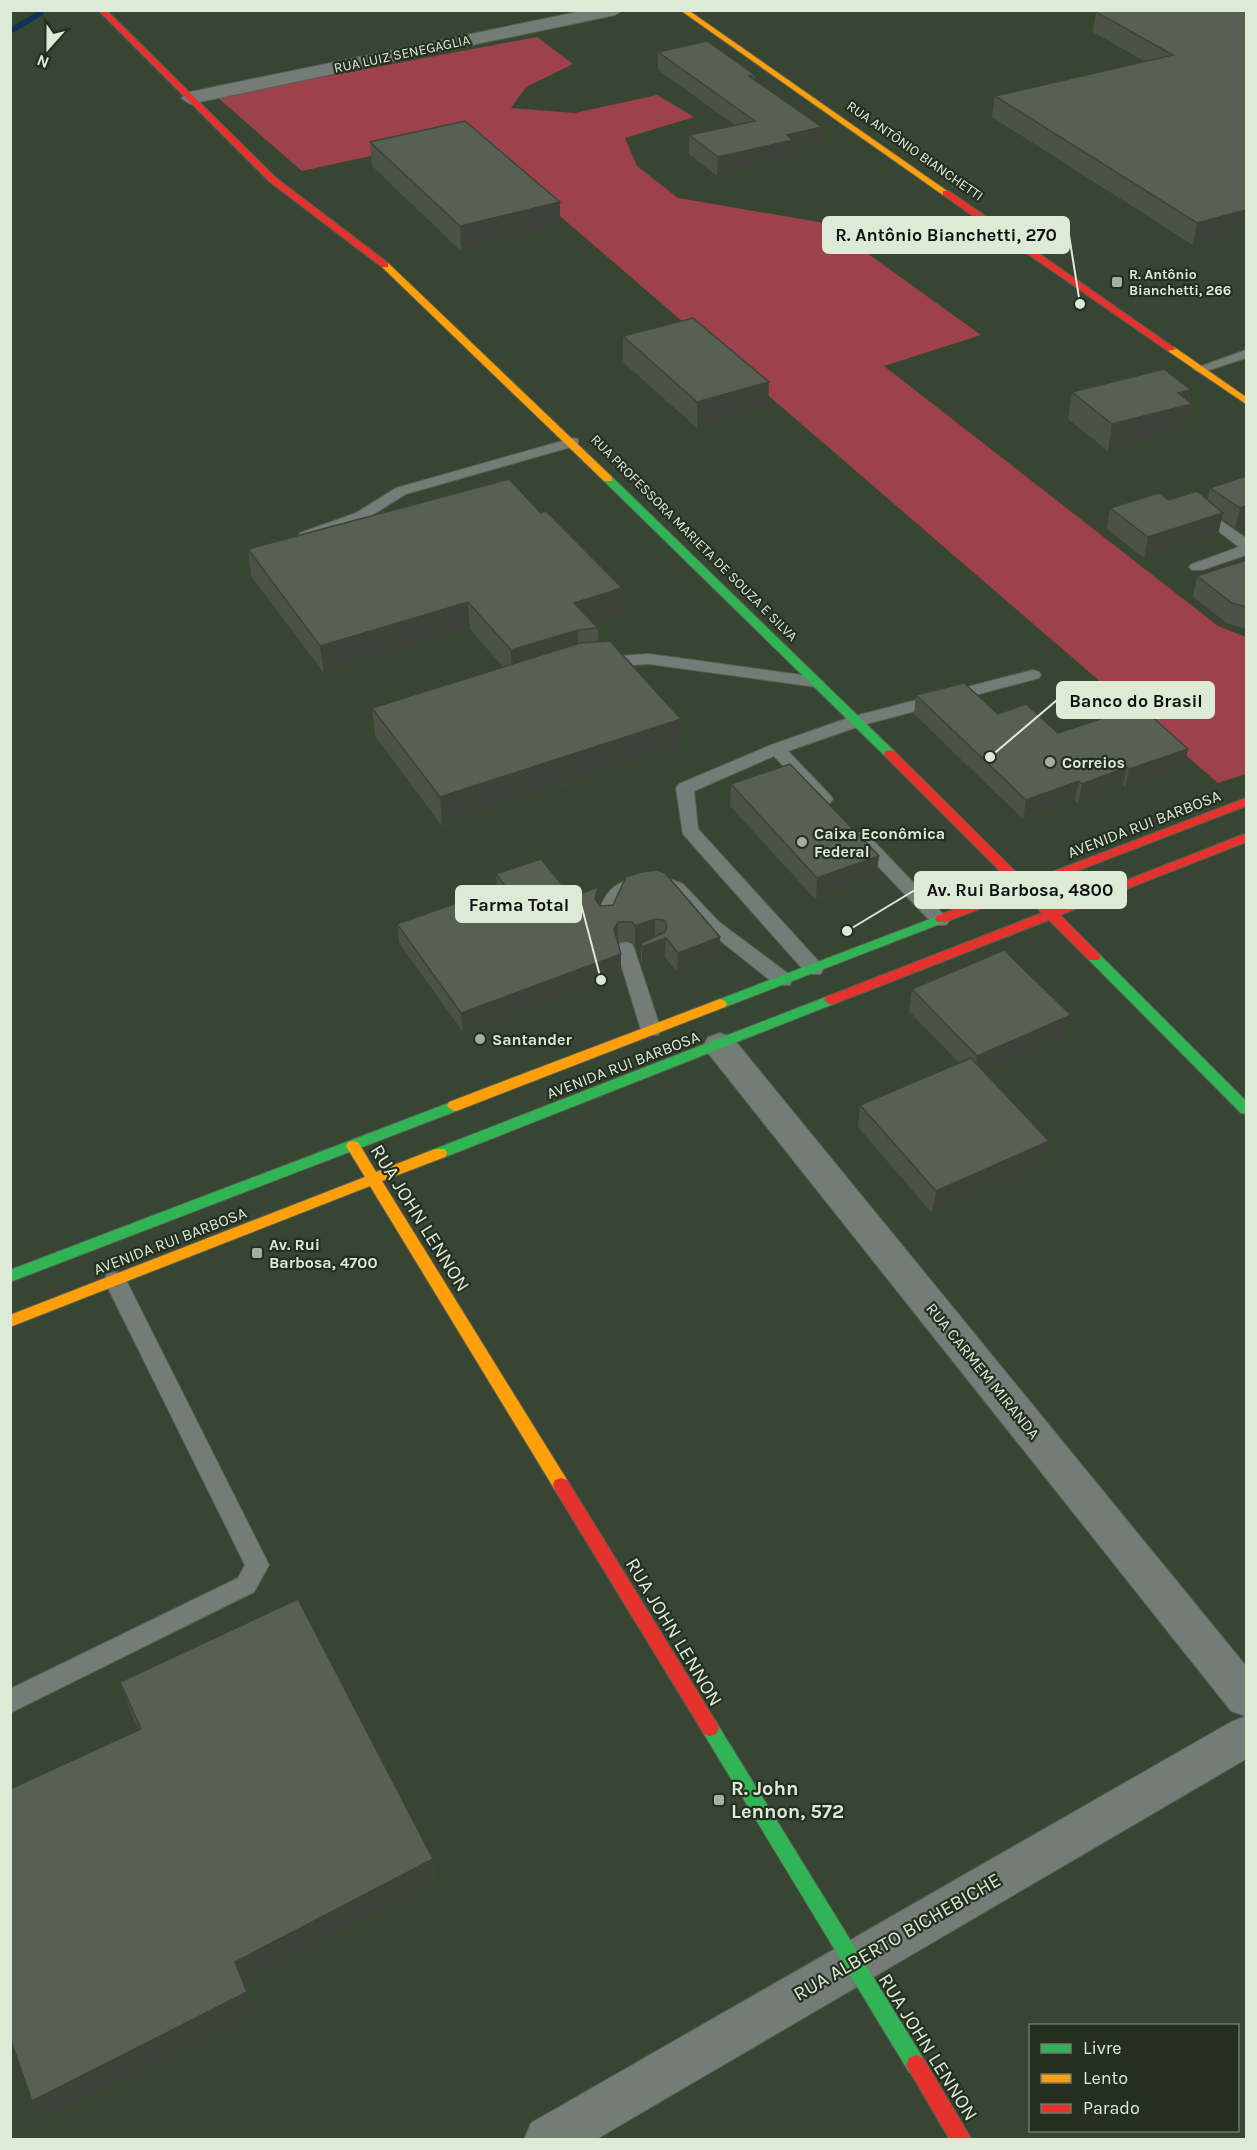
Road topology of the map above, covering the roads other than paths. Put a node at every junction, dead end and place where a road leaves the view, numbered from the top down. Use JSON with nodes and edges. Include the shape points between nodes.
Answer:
{"nodes":[{"id":1,"x":100,"y":10,"type":"edge"},
{"id":2,"x":615,"y":10,"type":"edge"},
{"id":3,"x":683,"y":10,"type":"edge"},
{"id":4,"x":190,"y":98,"type":"junction"},
{"id":5,"x":1246,"y":354,"type":"edge"},
{"id":6,"x":1200,"y":369,"type":"junction"},
{"id":7,"x":1246,"y":401,"type":"edge"},
{"id":8,"x":573,"y":442,"type":"junction"},
{"id":9,"x":1201,"y":511,"type":"edge"},
{"id":10,"x":289,"y":542,"type":"edge"},
{"id":11,"x":1246,"y":545,"type":"edge"},
{"id":12,"x":1246,"y":550,"type":"edge"},
{"id":13,"x":1197,"y":567,"type":"dead end"},
{"id":14,"x":591,"y":663,"type":"edge"},
{"id":15,"x":1033,"y":675,"type":"dead end"},
{"id":16,"x":816,"y":682,"type":"junction"},
{"id":17,"x":856,"y":721,"type":"junction"},
{"id":18,"x":777,"y":749,"type":"junction"},
{"id":19,"x":1246,"y":802,"type":"edge"},
{"id":20,"x":834,"y":809,"type":"edge"},
{"id":21,"x":850,"y":826,"type":"edge"},
{"id":22,"x":1246,"y":838,"type":"edge"},
{"id":23,"x":1024,"y":889,"type":"junction"},
{"id":24,"x":1051,"y":916,"type":"junction"},
{"id":25,"x":606,"y":919,"type":"edge"},
{"id":26,"x":940,"y":921,"type":"junction"},
{"id":27,"x":634,"y":951,"type":"dead end"},
{"id":28,"x":814,"y":969,"type":"junction"},
{"id":29,"x":783,"y":980,"type":"junction"},
{"id":30,"x":651,"y":1030,"type":"junction"},
{"id":31,"x":720,"y":1045,"type":"junction"},
{"id":32,"x":1246,"y":1109,"type":"edge"},
{"id":33,"x":353,"y":1146,"type":"junction"},
{"id":34,"x":374,"y":1179,"type":"junction"},
{"id":35,"x":10,"y":1276,"type":"edge"},
{"id":36,"x":115,"y":1280,"type":"junction"},
{"id":37,"x":10,"y":1321,"type":"edge"},
{"id":38,"x":1246,"y":1697,"type":"edge"},
{"id":39,"x":10,"y":1701,"type":"edge"},
{"id":40,"x":1246,"y":1736,"type":"edge"},
{"id":41,"x":854,"y":1962,"type":"junction"},
{"id":42,"x":548,"y":2139,"type":"edge"},
{"id":43,"x":962,"y":2139,"type":"edge"}],
"edges":[{"from":1,"to":4,"type":"street","name":"RUA PROFESSORA MARIETA DE SOUZA E SILVA"},
{"from":2,"to":4,"type":"street","name":"RUA LUIZ SENEGAGLIA"},
{"from":3,"to":6,"type":"street","name":"RUA ANTÔNIO BIANCHETTI"},
{"from":4,"to":8,"type":"street","name":"RUA PROFESSORA MARIETA DE SOUZA E SILVA","via":[[273,180],[410,287]]},
{"from":5,"to":6,"type":"lane"},
{"from":6,"to":7,"type":"street","name":"RUA ANTÔNIO BIANCHETTI"},
{"from":8,"to":10,"type":"lane","via":[[401,491],[361,516]]},
{"from":8,"to":16,"type":"street","name":"RUA PROFESSORA MARIETA DE SOUZA E SILVA"},
{"from":9,"to":11,"type":"lane"},
{"from":12,"to":13,"type":"lane"},
{"from":14,"to":16,"type":"lane","via":[[649,659]]},
{"from":15,"to":17,"type":"lane"},
{"from":16,"to":17,"type":"street","name":"RUA PROFESSORA MARIETA DE SOUZA E SILVA"},
{"from":17,"to":18,"type":"lane"},
{"from":17,"to":23,"type":"street","name":"RUA PROFESSORA MARIETA DE SOUZA E SILVA"},
{"from":18,"to":20,"type":"lane"},
{"from":18,"to":28,"type":"lane","via":[[685,788],[688,830]]},
{"from":19,"to":23,"type":"street","name":"AVENIDA RUI BARBOSA"},
{"from":21,"to":26,"type":"lane"},
{"from":22,"to":24,"type":"street","name":"AVENIDA RUI BARBOSA"},
{"from":23,"to":24,"type":"street","name":"RUA PROFESSORA MARIETA DE SOUZA E SILVA"},
{"from":23,"to":26,"type":"street","name":"AVENIDA RUI BARBOSA"},
{"from":24,"to":31,"type":"street","name":"AVENIDA RUI BARBOSA"},
{"from":24,"to":32,"type":"street","name":"RUA PROFESSORA MARIETA DE SOUZA E SILVA"},
{"from":25,"to":29,"type":"lane","via":[[609,904],[618,891],[635,883],[658,881],[677,888],[705,928]]},
{"from":26,"to":28,"type":"street","name":"AVENIDA RUI BARBOSA"},
{"from":27,"to":30,"type":"lane"},
{"from":28,"to":29,"type":"street","name":"AVENIDA RUI BARBOSA"},
{"from":29,"to":30,"type":"street","name":"AVENIDA RUI BARBOSA"},
{"from":30,"to":33,"type":"street","name":"AVENIDA RUI BARBOSA"},
{"from":31,"to":34,"type":"street","name":"AVENIDA RUI BARBOSA"},
{"from":31,"to":38,"type":"street","name":"RUA CARMEM MIRANDA"},
{"from":33,"to":34,"type":"street","name":"RUA JOHN LENNON"},
{"from":33,"to":35,"type":"street","name":"AVENIDA RUI BARBOSA"},
{"from":34,"to":36,"type":"street","name":"AVENIDA RUI BARBOSA"},
{"from":34,"to":41,"type":"street","name":"RUA JOHN LENNON"},
{"from":36,"to":37,"type":"street","name":"AVENIDA RUI BARBOSA"},
{"from":36,"to":39,"type":"lane","via":[[257,1565],[246,1585]]},
{"from":40,"to":41,"type":"street","name":"RUA ALBERTO BICHEBICHE"},
{"from":41,"to":42,"type":"street","name":"RUA ALBERTO BICHEBICHE"},
{"from":41,"to":43,"type":"street","name":"RUA JOHN LENNON"}]}
